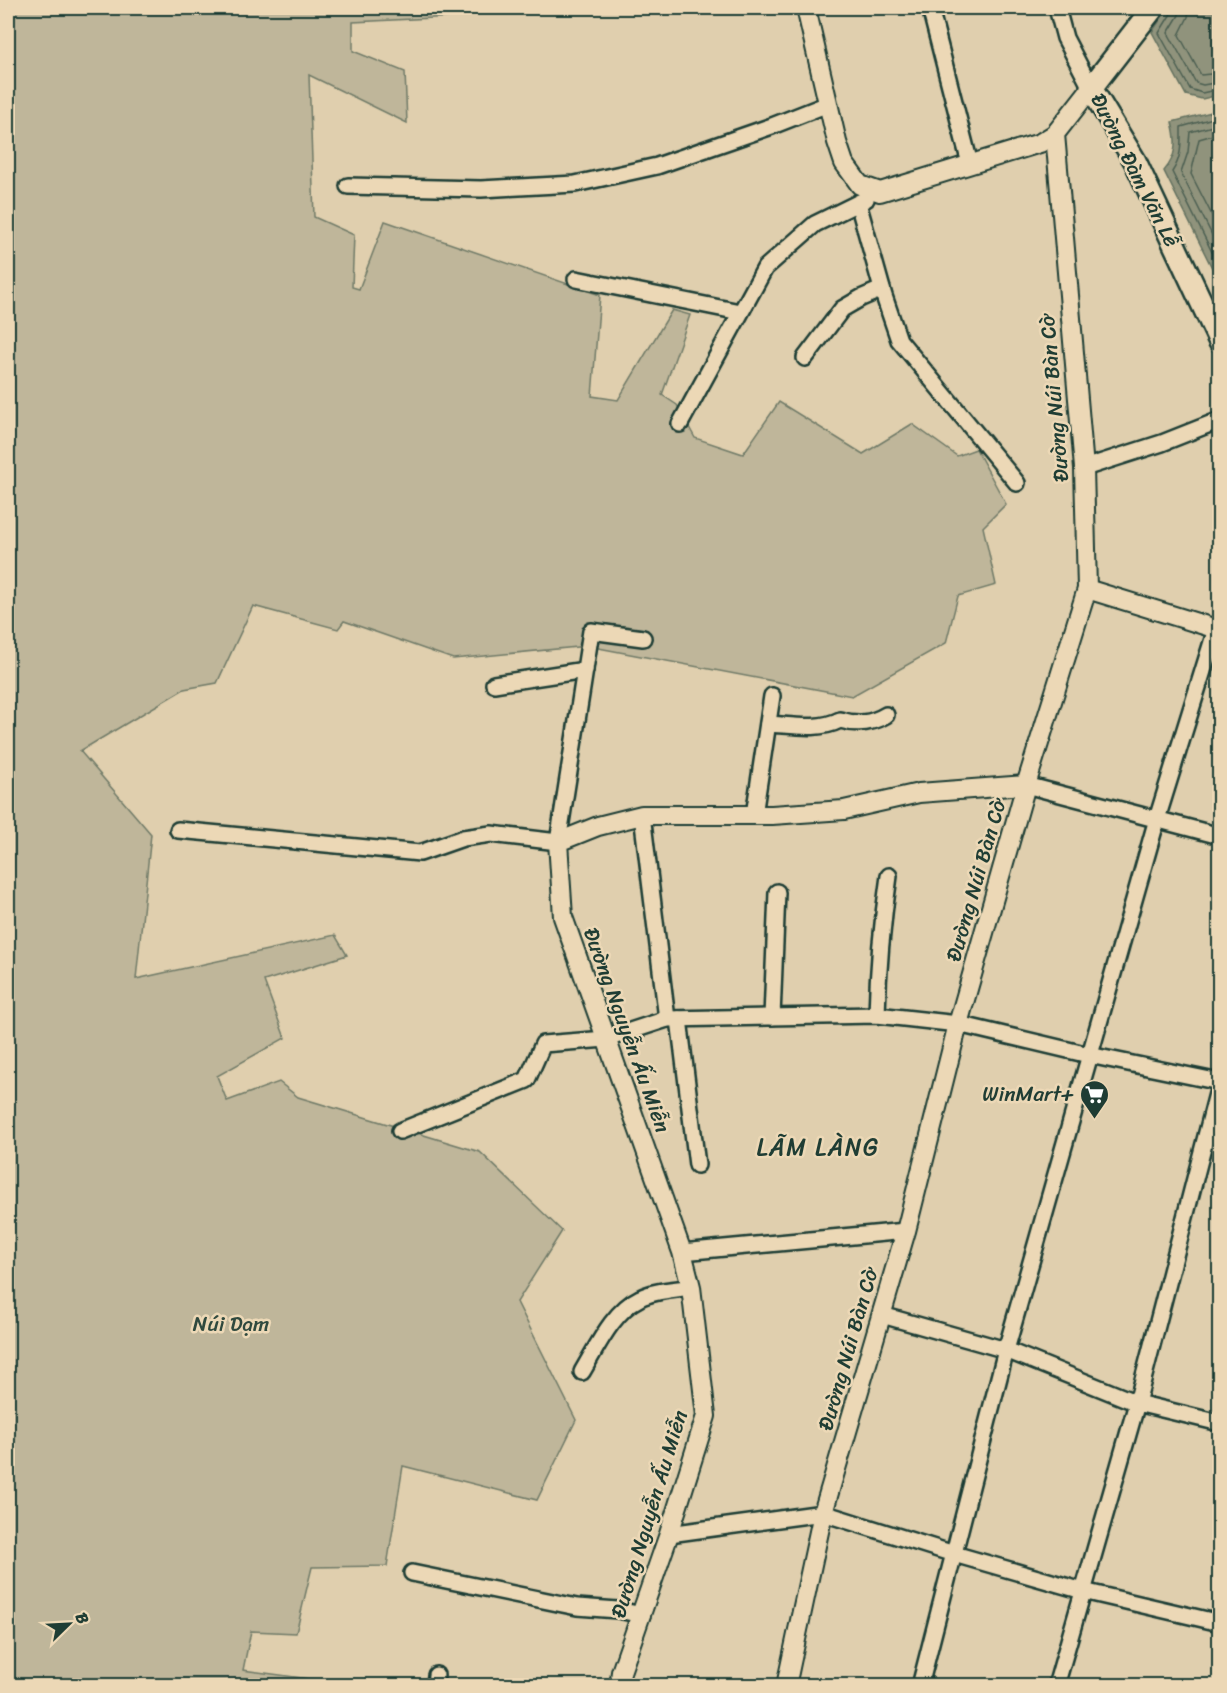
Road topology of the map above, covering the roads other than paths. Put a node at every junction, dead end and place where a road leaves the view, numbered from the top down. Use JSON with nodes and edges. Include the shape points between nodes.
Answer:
{"nodes":[{"id":1,"x":806,"y":8,"type":"edge"},
{"id":2,"x":930,"y":8,"type":"edge"},
{"id":3,"x":1057,"y":8,"type":"edge"},
{"id":4,"x":1153,"y":8,"type":"edge"},
{"id":5,"x":1092,"y":88,"type":"junction"},
{"id":6,"x":828,"y":104,"type":"junction"},
{"id":7,"x":1054,"y":134,"type":"junction"},
{"id":8,"x":970,"y":164,"type":"junction"},
{"id":9,"x":348,"y":186,"type":"dead end"},
{"id":10,"x":880,"y":192,"type":"junction"},
{"id":11,"x":858,"y":203,"type":"junction"},
{"id":12,"x":576,"y":279,"type":"dead end"},
{"id":13,"x":882,"y":289,"type":"junction"},
{"id":14,"x":740,"y":312,"type":"junction"},
{"id":15,"x":1220,"y":342,"type":"edge"},
{"id":16,"x":805,"y":358,"type":"dead end"},
{"id":17,"x":1220,"y":420,"type":"edge"},
{"id":18,"x":680,"y":424,"type":"dead end"},
{"id":19,"x":1084,"y":468,"type":"junction"},
{"id":20,"x":1017,"y":483,"type":"dead end"},
{"id":21,"x":1088,"y":589,"type":"junction"},
{"id":22,"x":1218,"y":630,"type":"edge"},
{"id":23,"x":643,"y":638,"type":"dead end"},
{"id":24,"x":585,"y":670,"type":"junction"},
{"id":25,"x":494,"y":684,"type":"dead end"},
{"id":26,"x":772,"y":696,"type":"dead end"},
{"id":27,"x":886,"y":715,"type":"dead end"},
{"id":28,"x":768,"y":724,"type":"junction"},
{"id":29,"x":1026,"y":785,"type":"junction"},
{"id":30,"x":642,"y":815,"type":"junction"},
{"id":31,"x":754,"y":815,"type":"junction"},
{"id":32,"x":1157,"y":819,"type":"junction"},
{"id":33,"x":178,"y":830,"type":"dead end"},
{"id":34,"x":1220,"y":836,"type":"edge"},
{"id":35,"x":558,"y":842,"type":"junction"},
{"id":36,"x":890,"y":876,"type":"dead end"},
{"id":37,"x":777,"y":892,"type":"dead end"},
{"id":38,"x":877,"y":1015,"type":"junction"},
{"id":39,"x":772,"y":1017,"type":"junction"},
{"id":40,"x":673,"y":1019,"type":"junction"},
{"id":41,"x":958,"y":1024,"type":"junction"},
{"id":42,"x":606,"y":1039,"type":"junction"},
{"id":43,"x":1089,"y":1055,"type":"junction"},
{"id":44,"x":1220,"y":1082,"type":"edge"},
{"id":45,"x":400,"y":1131,"type":"dead end"},
{"id":46,"x":697,"y":1165,"type":"dead end"},
{"id":47,"x":906,"y":1232,"type":"junction"},
{"id":48,"x":682,"y":1252,"type":"junction"},
{"id":49,"x":691,"y":1287,"type":"junction"},
{"id":50,"x":882,"y":1315,"type":"junction"},
{"id":51,"x":1006,"y":1350,"type":"junction"},
{"id":52,"x":582,"y":1372,"type":"dead end"},
{"id":53,"x":1137,"y":1403,"type":"junction"},
{"id":54,"x":1220,"y":1423,"type":"edge"},
{"id":55,"x":824,"y":1513,"type":"junction"},
{"id":56,"x":669,"y":1534,"type":"junction"},
{"id":57,"x":954,"y":1554,"type":"junction"},
{"id":58,"x":412,"y":1573,"type":"dead end"},
{"id":59,"x":1083,"y":1591,"type":"junction"},
{"id":60,"x":642,"y":1615,"type":"junction"},
{"id":61,"x":1220,"y":1623,"type":"edge"},
{"id":62,"x":619,"y":1686,"type":"edge"},
{"id":63,"x":786,"y":1686,"type":"edge"},
{"id":64,"x":920,"y":1686,"type":"edge"},
{"id":65,"x":1056,"y":1686,"type":"edge"}],
"edges":[{"from":1,"to":6,"type":"street"},
{"from":2,"to":8,"type":"street"},
{"from":3,"to":5,"type":"street","via":[[1065,38]]},
{"from":4,"to":5,"type":"main road","name":"Đường Đàm Văn Lễ"},
{"from":5,"to":7,"type":"street"},
{"from":5,"to":15,"type":"main road","name":"Đường Đàm Văn Lễ","via":[[1135,161]]},
{"from":6,"to":9,"type":"street","via":[[657,166],[575,184],[481,189]]},
{"from":6,"to":10,"type":"street","via":[[844,163],[860,185]]},
{"from":7,"to":8,"type":"street","via":[[1040,143]]},
{"from":7,"to":19,"type":"street","name":"Đường Núi Bàn Cờ"},
{"from":8,"to":10,"type":"street"},
{"from":10,"to":11,"type":"street"},
{"from":11,"to":13,"type":"street"},
{"from":11,"to":14,"type":"street","via":[[815,224],[765,268]]},
{"from":12,"to":14,"type":"street"},
{"from":13,"to":16,"type":"street","via":[[842,309]]},
{"from":13,"to":20,"type":"street","via":[[899,340]]},
{"from":14,"to":18,"type":"street"},
{"from":17,"to":19,"type":"street"},
{"from":19,"to":21,"type":"street","name":"Đường Núi Bàn Cờ"},
{"from":21,"to":22,"type":"street"},
{"from":21,"to":29,"type":"street","name":"Đường Núi Bàn Cờ"},
{"from":22,"to":32,"type":"street"},
{"from":23,"to":24,"type":"street","via":[[591,631]]},
{"from":24,"to":25,"type":"street"},
{"from":24,"to":35,"type":"street"},
{"from":26,"to":28,"type":"street"},
{"from":27,"to":28,"type":"street","via":[[873,722],[851,724],[840,720],[806,727]]},
{"from":28,"to":31,"type":"street"},
{"from":29,"to":31,"type":"street","via":[[919,793],[844,810]]},
{"from":29,"to":32,"type":"street"},
{"from":29,"to":41,"type":"street","name":"Đường Núi Bàn Cờ"},
{"from":30,"to":31,"type":"street"},
{"from":30,"to":35,"type":"street"},
{"from":30,"to":40,"type":"street"},
{"from":32,"to":34,"type":"street"},
{"from":32,"to":43,"type":"street"},
{"from":33,"to":35,"type":"street","via":[[420,853],[463,838],[491,834]]},
{"from":35,"to":42,"type":"street","name":"Đường Nguyễn Ấu Miễn","via":[[562,917]]},
{"from":36,"to":38,"type":"street","via":[[878,964]]},
{"from":37,"to":39,"type":"street"},
{"from":38,"to":39,"type":"street"},
{"from":38,"to":41,"type":"street"},
{"from":39,"to":40,"type":"street"},
{"from":40,"to":42,"type":"street"},
{"from":40,"to":46,"type":"street"},
{"from":41,"to":43,"type":"street"},
{"from":41,"to":47,"type":"street","name":"Đường Núi Bàn Cờ"},
{"from":42,"to":45,"type":"street","via":[[543,1044],[527,1080]]},
{"from":42,"to":48,"type":"street","name":"Đường Nguyễn Ấu Miễn"},
{"from":43,"to":44,"type":"street"},
{"from":43,"to":51,"type":"street"},
{"from":44,"to":53,"type":"street"},
{"from":47,"to":48,"type":"street"},
{"from":47,"to":50,"type":"street","name":"Đường Núi Bàn Cờ"},
{"from":48,"to":49,"type":"street","name":"Đường Nguyễn Ấu Miễn"},
{"from":49,"to":52,"type":"street","via":[[651,1294],[628,1306],[612,1323]]},
{"from":49,"to":56,"type":"street","name":"Đường Nguyễn Ấu Miễn","via":[[706,1416]]},
{"from":50,"to":51,"type":"street"},
{"from":50,"to":55,"type":"street","name":"Đường Núi Bàn Cờ"},
{"from":51,"to":53,"type":"street"},
{"from":51,"to":57,"type":"street"},
{"from":53,"to":54,"type":"street"},
{"from":53,"to":59,"type":"street"},
{"from":55,"to":56,"type":"street"},
{"from":55,"to":57,"type":"street"},
{"from":55,"to":63,"type":"street","name":"Đường Núi Bàn Cờ"},
{"from":56,"to":60,"type":"street","name":"Đường Nguyễn Ấu Miễn"},
{"from":57,"to":59,"type":"street"},
{"from":57,"to":64,"type":"street"},
{"from":58,"to":60,"type":"street","via":[[577,1607]]},
{"from":59,"to":61,"type":"street"},
{"from":59,"to":65,"type":"street"},
{"from":60,"to":62,"type":"street","name":"Đường Nguyễn Ấu Miễn"}]}
